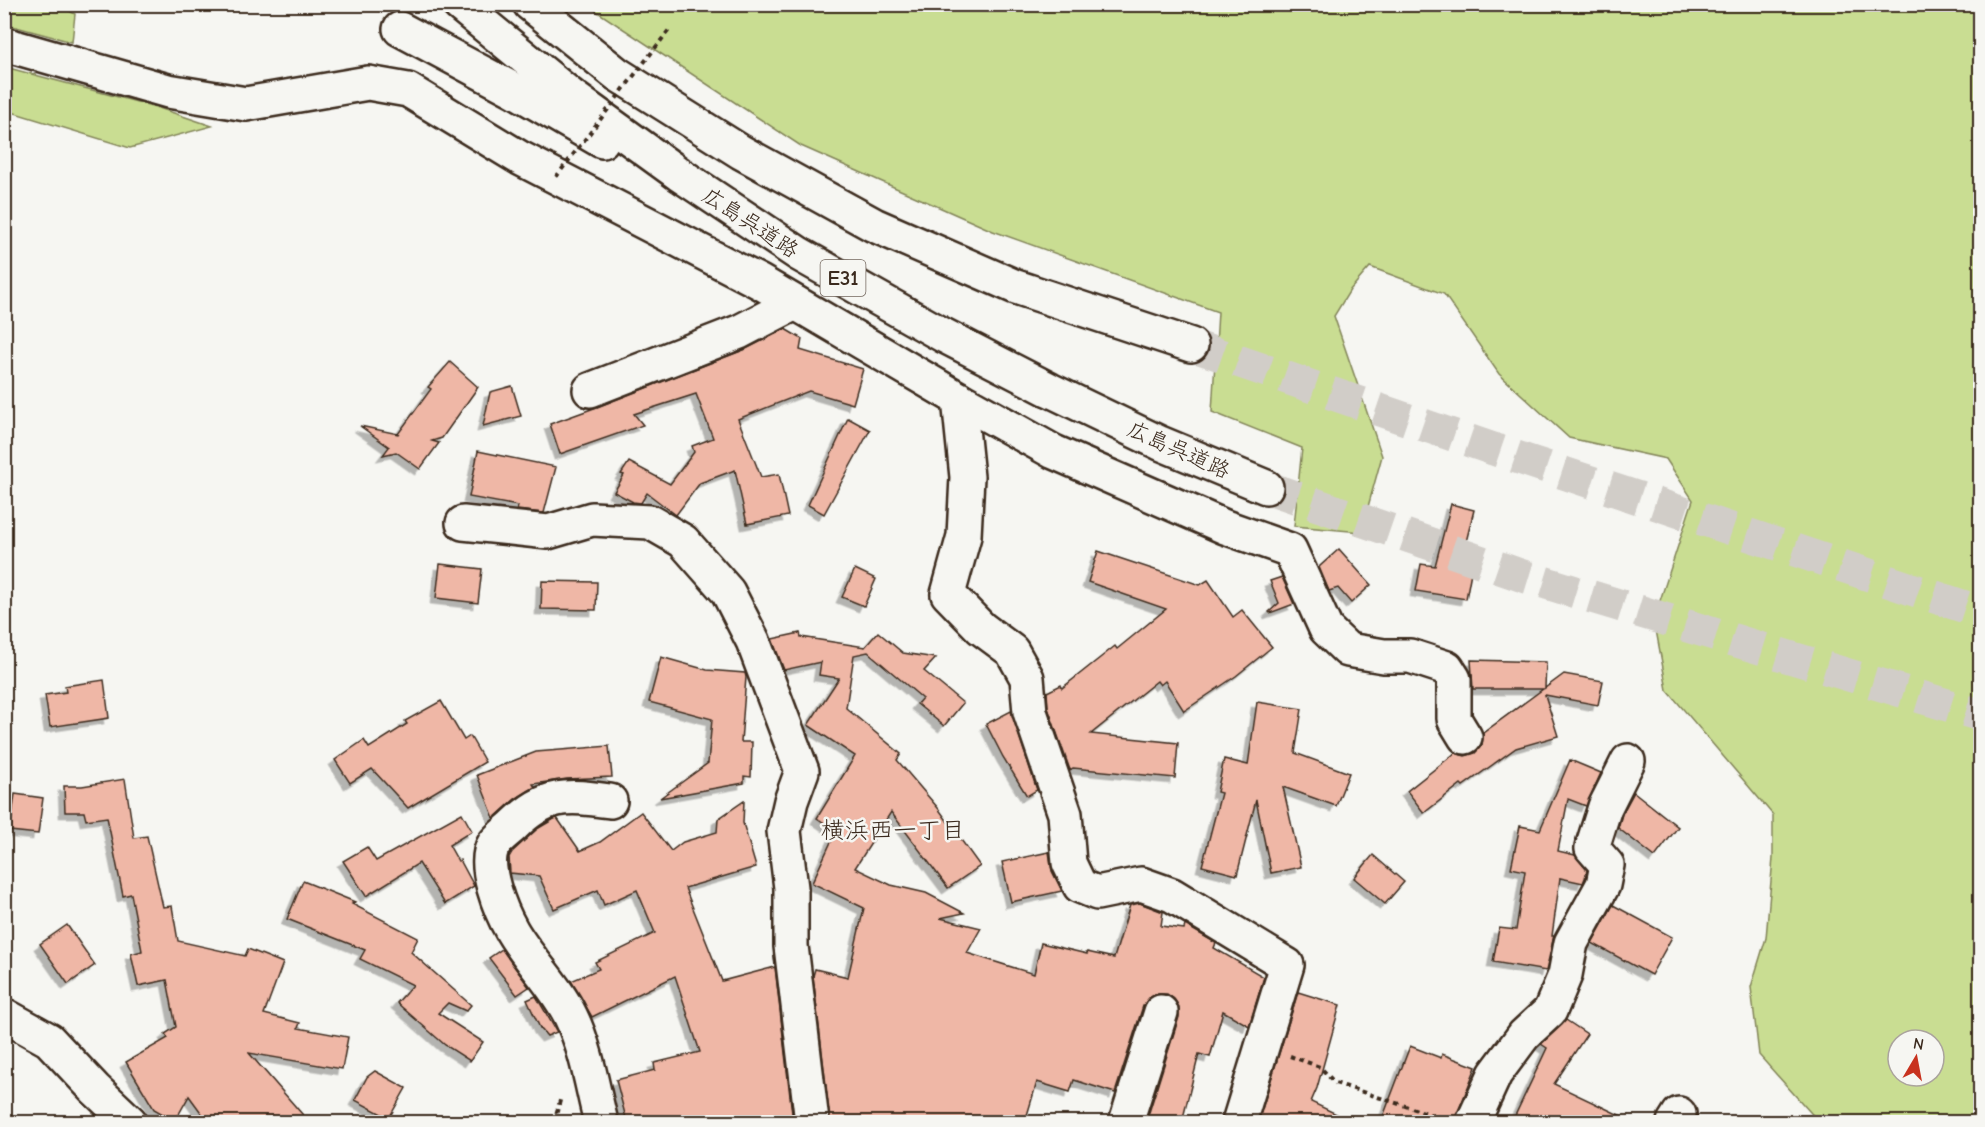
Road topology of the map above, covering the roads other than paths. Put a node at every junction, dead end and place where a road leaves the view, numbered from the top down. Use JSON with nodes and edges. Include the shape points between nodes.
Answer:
{"nodes":[{"id":1,"x":459,"y":4,"type":"edge"},
{"id":2,"x":530,"y":4,"type":"edge"},
{"id":3,"x":400,"y":28,"type":"dead end"},
{"id":4,"x":4,"y":44,"type":"edge"},
{"id":5,"x":799,"y":254,"type":"junction"},
{"id":6,"x":795,"y":303,"type":"junction"},
{"id":7,"x":1191,"y":345,"type":"tunnel mouth"},
{"id":8,"x":590,"y":390,"type":"dead end"},
{"id":9,"x":959,"y":399,"type":"junction"},
{"id":10,"x":1266,"y":486,"type":"tunnel mouth"},
{"id":11,"x":463,"y":523,"type":"dead end"},
{"id":12,"x":1466,"y":736,"type":"dead end"},
{"id":13,"x":1628,"y":761,"type":"dead end"},
{"id":14,"x":610,"y":801,"type":"dead end"},
{"id":15,"x":1161,"y":1012,"type":"dead end"},
{"id":16,"x":4,"y":1016,"type":"edge"},
{"id":17,"x":1460,"y":1121,"type":"edge"},
{"id":18,"x":130,"y":1122,"type":"edge"},
{"id":19,"x":601,"y":1122,"type":"edge"},
{"id":20,"x":812,"y":1122,"type":"edge"},
{"id":21,"x":1126,"y":1122,"type":"edge"},
{"id":22,"x":1239,"y":1122,"type":"edge"}],
"edges":[{"from":1,"to":5,"type":"main road","name":"広島呉道路","number":"E31","via":[[588,108]]},
{"from":2,"to":7,"type":"main road","via":[[617,74],[741,152],[874,225],[1016,286]]},
{"from":3,"to":5,"type":"main road"},
{"from":4,"to":6,"type":"main road","via":[[168,91],[246,104],[368,83],[408,90],[520,158]]},
{"from":5,"to":10,"type":"main road","name":"広島呉道路","number":"E31","via":[[1050,390],[1160,443]]},
{"from":6,"to":8,"type":"main road","via":[[739,332]]},
{"from":6,"to":9,"type":"main road"},
{"from":9,"to":12,"type":"main road","via":[[1054,452],[1290,550],[1326,630],[1348,650],[1410,656],[1447,668],[1454,679],[1454,719]]},
{"from":9,"to":22,"type":"main road","via":[[967,477],[964,536],[948,594],[981,628],[1012,651],[1027,678],[1030,712],[1065,814],[1069,863],[1080,886],[1097,892],[1141,884],[1172,895],[1287,965]]},
{"from":11,"to":20,"type":"main road","via":[[548,532],[592,519],[650,522],[683,541],[728,592],[753,641],[802,771],[784,831],[791,888],[791,946]]},
{"from":13,"to":17,"type":"main road","via":[[1605,807],[1592,848],[1607,865],[1603,885],[1571,943],[1565,975],[1550,1011],[1524,1035]]},
{"from":14,"to":19,"type":"main road","via":[[573,796],[545,801],[494,845],[489,865],[492,884],[511,930],[570,1014],[583,1043]]},
{"from":15,"to":21,"type":"main road"},
{"from":16,"to":18,"type":"main road","via":[[49,1040]]}]}
